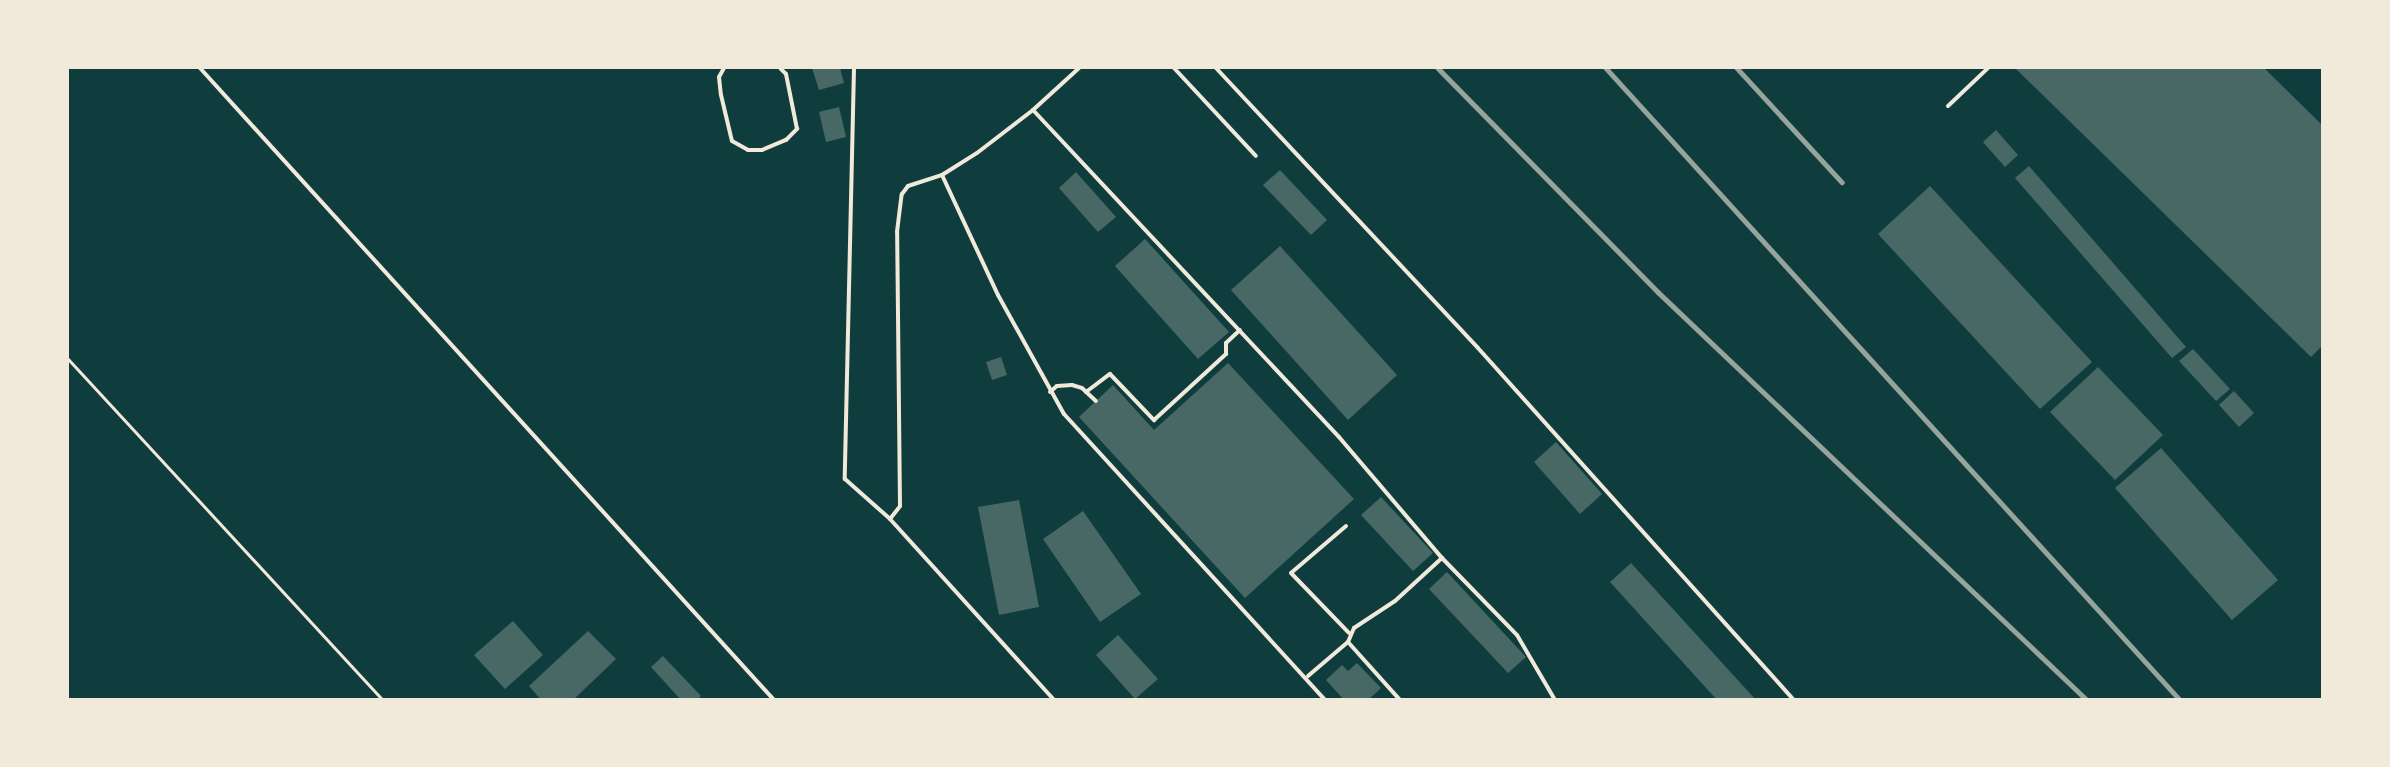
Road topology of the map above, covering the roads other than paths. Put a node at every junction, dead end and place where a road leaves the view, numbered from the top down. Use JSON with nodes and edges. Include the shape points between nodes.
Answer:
{"nodes":[{"id":1,"x":200,"y":68,"type":"edge"},
{"id":2,"x":724,"y":68,"type":"edge"},
{"id":3,"x":780,"y":68,"type":"edge"},
{"id":4,"x":854,"y":68,"type":"edge"},
{"id":5,"x":1079,"y":68,"type":"edge"},
{"id":6,"x":1174,"y":68,"type":"edge"},
{"id":7,"x":1216,"y":68,"type":"edge"},
{"id":8,"x":1988,"y":68,"type":"edge"},
{"id":9,"x":1948,"y":106,"type":"dead end"},
{"id":10,"x":1033,"y":110,"type":"junction"},
{"id":11,"x":1256,"y":156,"type":"dead end"},
{"id":12,"x":942,"y":175,"type":"junction"},
{"id":13,"x":1240,"y":330,"type":"junction"},
{"id":14,"x":1050,"y":392,"type":"junction"},
{"id":15,"x":1086,"y":392,"type":"junction"},
{"id":16,"x":1096,"y":401,"type":"dead end"},
{"id":17,"x":890,"y":519,"type":"junction"},
{"id":18,"x":1346,"y":525,"type":"dead end"},
{"id":19,"x":1442,"y":558,"type":"junction"},
{"id":20,"x":1349,"y":633,"type":"junction"},
{"id":21,"x":1348,"y":642,"type":"junction"},
{"id":22,"x":1308,"y":676,"type":"junction"},
{"id":23,"x":774,"y":699,"type":"edge"},
{"id":24,"x":1054,"y":699,"type":"edge"},
{"id":25,"x":1325,"y":699,"type":"edge"},
{"id":26,"x":1400,"y":699,"type":"edge"},
{"id":27,"x":1555,"y":699,"type":"edge"},
{"id":28,"x":1794,"y":699,"type":"edge"}],
"edges":[{"from":1,"to":23,"type":"lane"},
{"from":2,"to":3,"type":"lane","via":[[719,78],[732,141],[748,150],[762,150],[786,140],[797,129],[786,74]]},
{"from":4,"to":17,"type":"lane","via":[[845,479]]},
{"from":5,"to":10,"type":"lane"},
{"from":6,"to":11,"type":"lane"},
{"from":7,"to":28,"type":"lane","via":[[1478,348]]},
{"from":8,"to":9,"type":"lane"},
{"from":10,"to":12,"type":"lane"},
{"from":10,"to":13,"type":"lane"},
{"from":12,"to":14,"type":"lane","via":[[957,213]]},
{"from":12,"to":17,"type":"lane","via":[[908,186],[897,209],[900,506]]},
{"from":13,"to":15,"type":"lane","via":[[1226,343],[1226,354],[1154,420],[1110,374]]},
{"from":13,"to":19,"type":"lane","via":[[1339,437]]},
{"from":14,"to":15,"type":"lane","via":[[1057,386],[1072,385]]},
{"from":14,"to":22,"type":"lane","via":[[1064,414]]},
{"from":15,"to":16,"type":"lane"},
{"from":17,"to":24,"type":"lane"},
{"from":18,"to":20,"type":"lane","via":[[1291,573]]},
{"from":19,"to":20,"type":"lane","via":[[1395,601],[1379,608]]},
{"from":19,"to":27,"type":"lane","via":[[1517,635]]},
{"from":20,"to":21,"type":"lane"},
{"from":21,"to":22,"type":"lane"},
{"from":21,"to":26,"type":"lane"},
{"from":22,"to":25,"type":"lane"}]}
